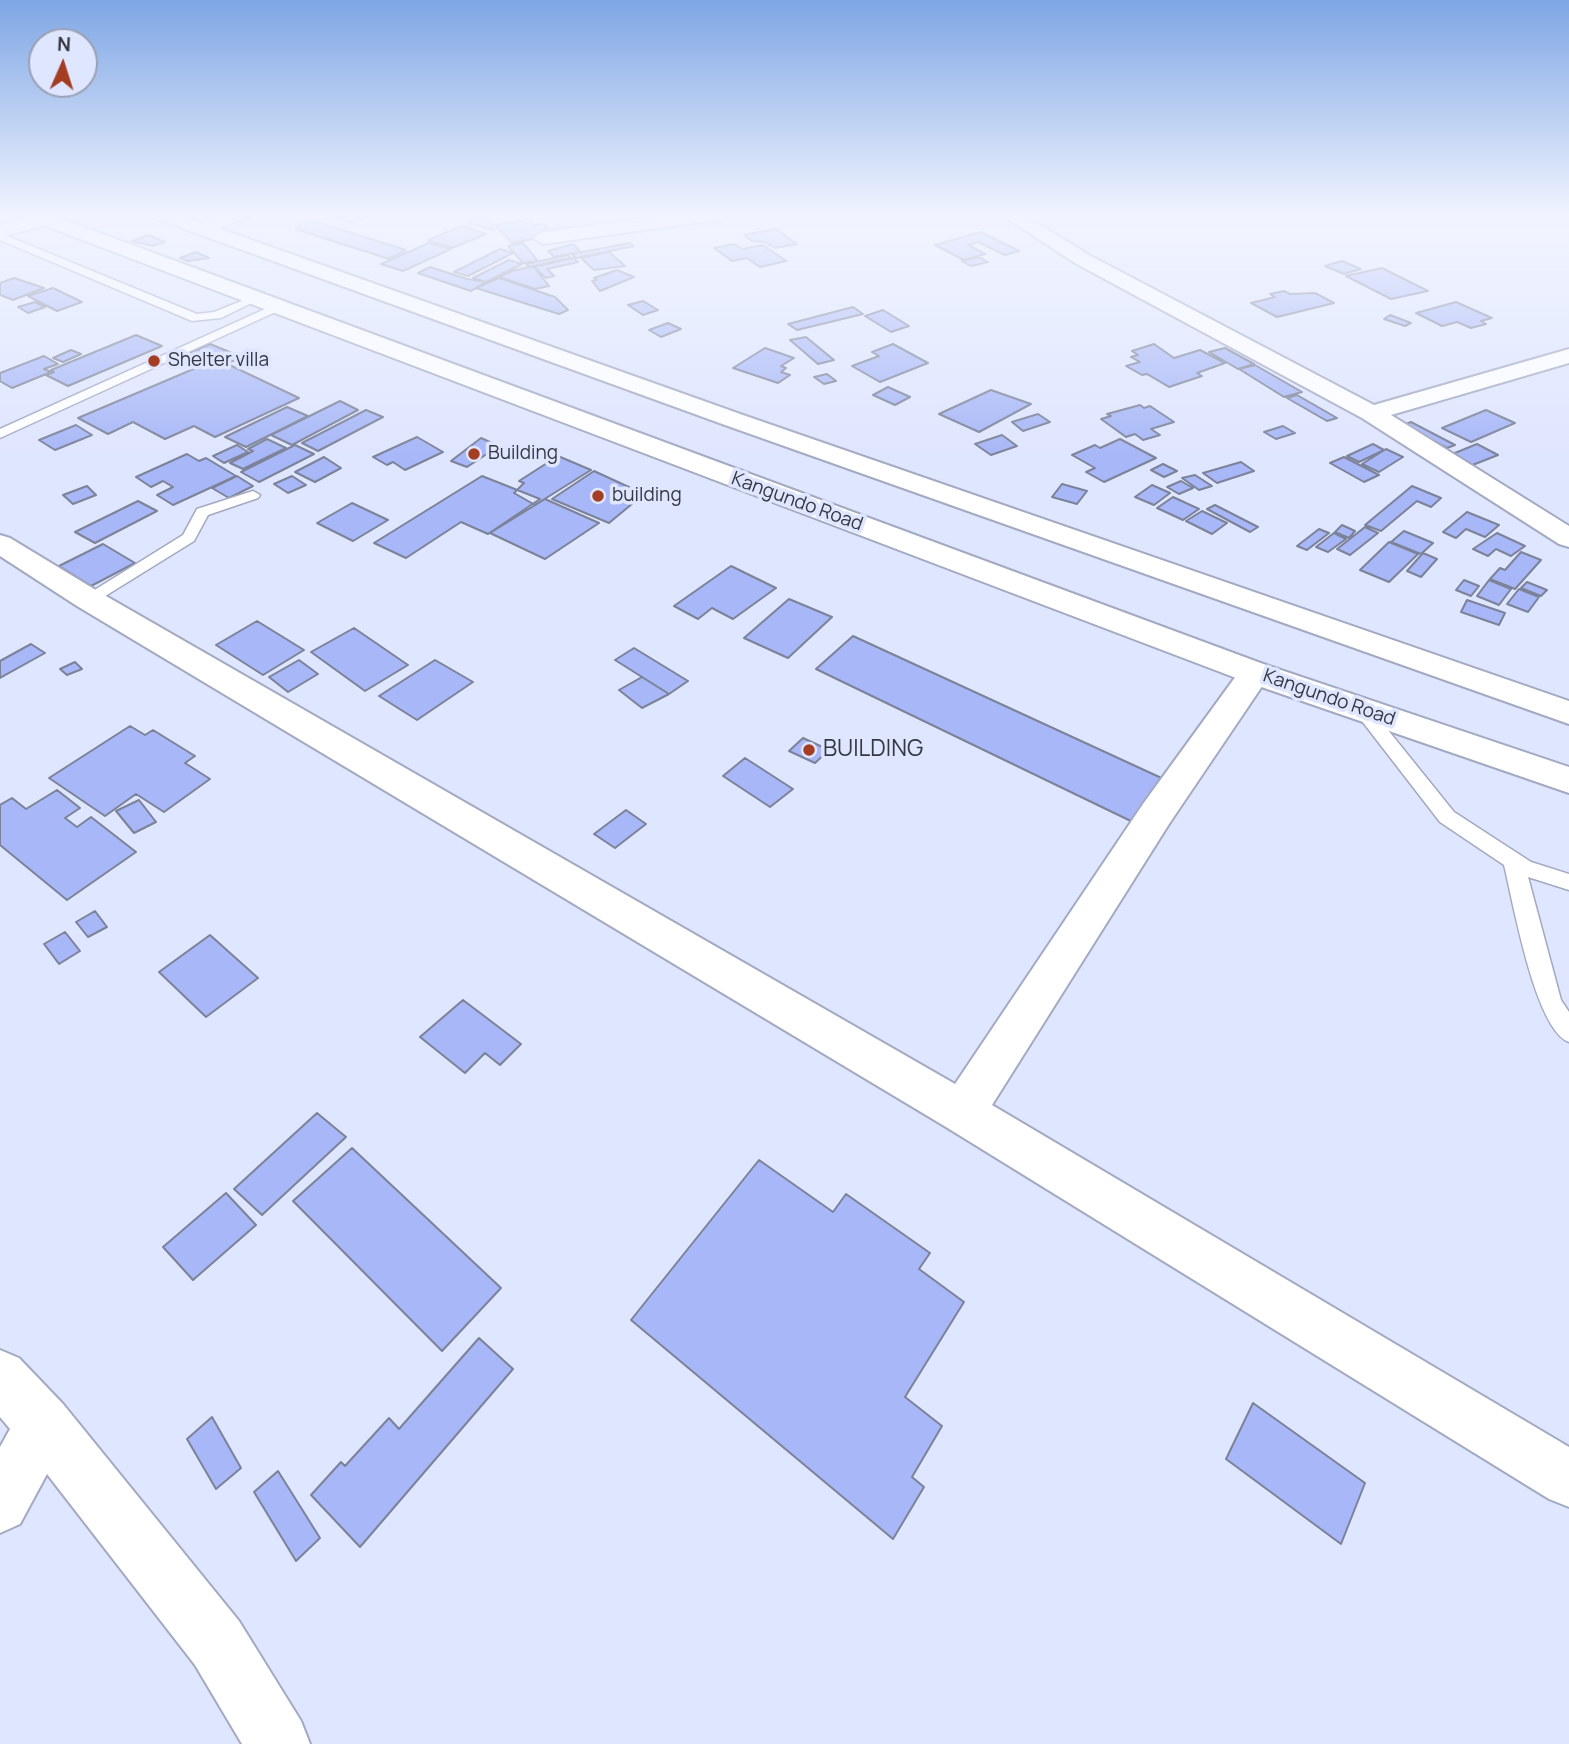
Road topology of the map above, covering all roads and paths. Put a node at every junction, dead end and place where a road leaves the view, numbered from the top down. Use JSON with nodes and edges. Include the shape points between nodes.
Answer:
{"nodes":[{"id":1,"x":142,"y":294,"type":"edge"},
{"id":2,"x":243,"y":294,"type":"edge"},
{"id":3,"x":389,"y":294,"type":"edge"},
{"id":4,"x":1148,"y":294,"type":"edge"},
{"id":5,"x":265,"y":303,"type":"junction"},
{"id":6,"x":1569,"y":356,"type":"edge"},
{"id":7,"x":1371,"y":413,"type":"junction"},
{"id":8,"x":0,"y":434,"type":"edge"},
{"id":9,"x":253,"y":495,"type":"dead end"},
{"id":10,"x":1569,"y":538,"type":"edge"},
{"id":11,"x":0,"y":544,"type":"edge"},
{"id":12,"x":88,"y":599,"type":"junction"},
{"id":13,"x":1255,"y":673,"type":"junction"},
{"id":14,"x":1361,"y":708,"type":"junction"},
{"id":15,"x":1569,"y":713,"type":"edge"},
{"id":16,"x":1569,"y":780,"type":"edge"},
{"id":17,"x":1513,"y":861,"type":"junction"},
{"id":18,"x":1569,"y":882,"type":"edge"},
{"id":19,"x":1569,"y":1032,"type":"edge"},
{"id":20,"x":962,"y":1112,"type":"junction"},
{"id":21,"x":0,"y":1377,"type":"edge"},
{"id":22,"x":43,"y":1424,"type":"junction"},
{"id":23,"x":1569,"y":1479,"type":"edge"},
{"id":24,"x":0,"y":1504,"type":"edge"},
{"id":25,"x":278,"y":1744,"type":"edge"}],
"edges":[{"from":1,"to":5,"type":"lane","via":[[196,318]]},
{"from":2,"to":5,"type":"main road","name":"Kangundo Road"},
{"from":3,"to":15,"type":"main road"},
{"from":4,"to":7,"type":"main road"},
{"from":5,"to":8,"type":"lane"},
{"from":5,"to":13,"type":"main road","name":"Kangundo Road"},
{"from":6,"to":7,"type":"main road"},
{"from":7,"to":10,"type":"main road"},
{"from":9,"to":12,"type":"lane","via":[[202,512],[189,538]]},
{"from":11,"to":12,"type":"main road"},
{"from":12,"to":20,"type":"main road"},
{"from":13,"to":14,"type":"main road","name":"Kangundo Road"},
{"from":13,"to":20,"type":"main road","via":[[1156,814]]},
{"from":14,"to":16,"type":"main road","name":"Kangundo Road"},
{"from":14,"to":17,"type":"lane","via":[[1447,817]]},
{"from":17,"to":18,"type":"lane"},
{"from":17,"to":19,"type":"lane","via":[[1550,1003]]},
{"from":20,"to":23,"type":"main road"},
{"from":21,"to":22,"type":"main road"},
{"from":22,"to":24,"type":"main road"},
{"from":22,"to":25,"type":"main road","via":[[217,1643]]}]}
